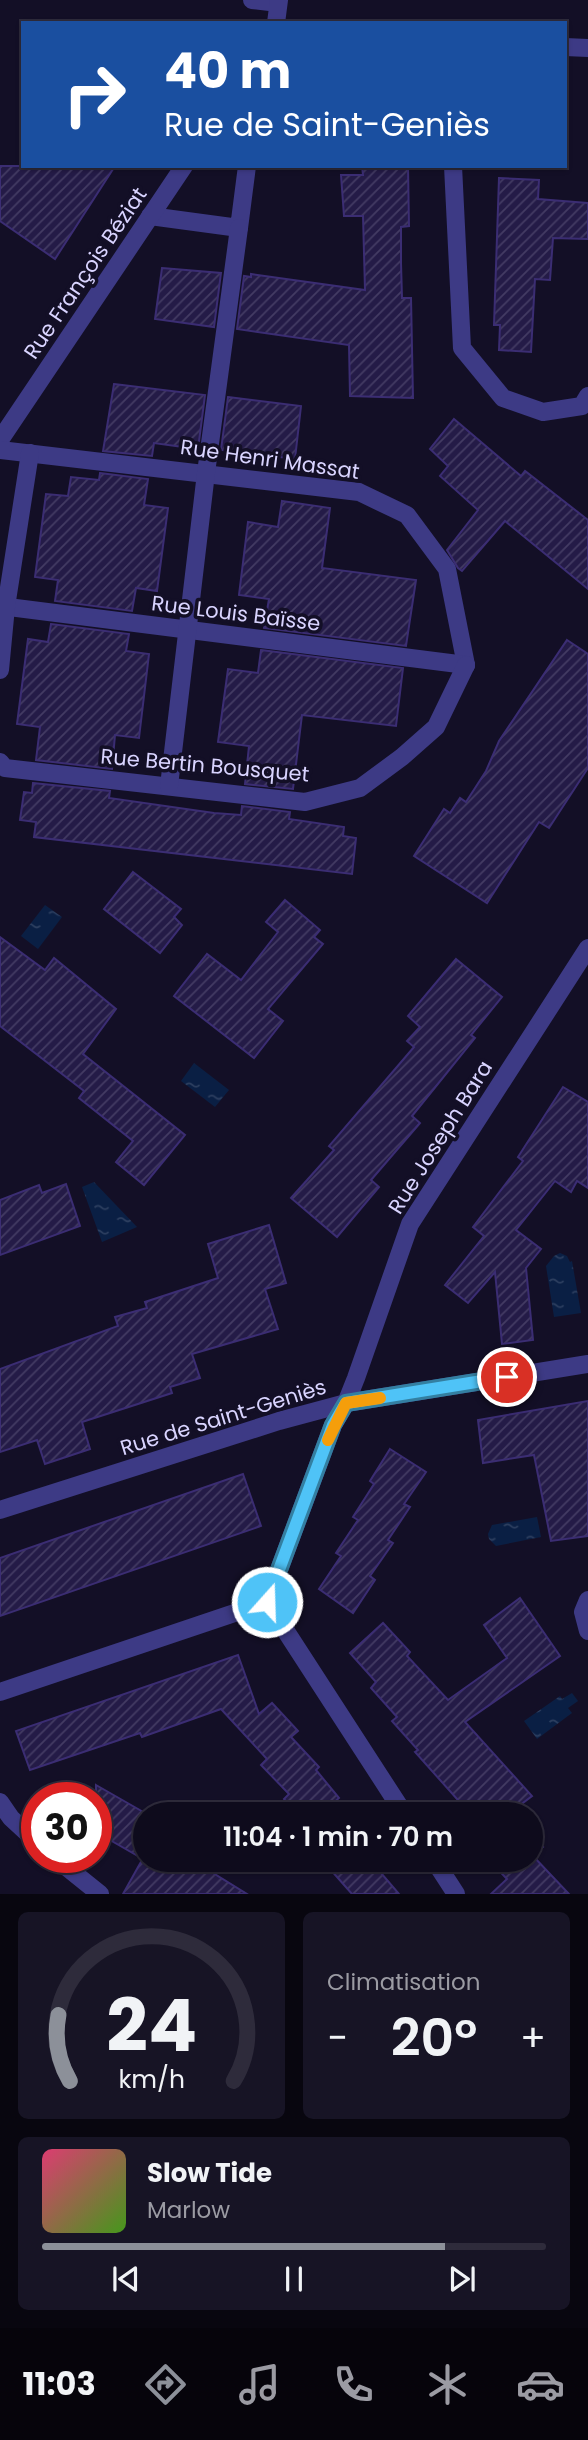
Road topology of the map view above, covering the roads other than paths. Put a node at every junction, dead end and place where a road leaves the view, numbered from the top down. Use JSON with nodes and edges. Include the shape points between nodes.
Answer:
{"nodes":[{"id":1,"x":252,"y":0,"type":"edge"},
{"id":2,"x":279,"y":2,"type":"edge"},
{"id":3,"x":276,"y":21,"type":"edge"},
{"id":4,"x":567,"y":47,"type":"edge"},
{"id":5,"x":588,"y":48,"type":"edge"},
{"id":6,"x":183,"y":168,"type":"edge"},
{"id":7,"x":247,"y":168,"type":"edge"},
{"id":8,"x":453,"y":168,"type":"edge"},
{"id":9,"x":150,"y":216,"type":"junction"},
{"id":10,"x":239,"y":228,"type":"junction"},
{"id":11,"x":585,"y":401,"type":"edge"},
{"id":12,"x":0,"y":439,"type":"edge"},
{"id":13,"x":0,"y":450,"type":"edge"},
{"id":14,"x":30,"y":453,"type":"junction"},
{"id":15,"x":206,"y":473,"type":"junction"},
{"id":16,"x":3,"y":606,"type":"edge"},
{"id":17,"x":188,"y":629,"type":"junction"},
{"id":18,"x":467,"y":665,"type":"junction"},
{"id":19,"x":0,"y":670,"type":"edge"},
{"id":20,"x":2,"y":765,"type":"edge"},
{"id":21,"x":169,"y":786,"type":"junction"},
{"id":22,"x":588,"y":948,"type":"edge"},
{"id":23,"x":588,"y":1364,"type":"edge"},
{"id":24,"x":346,"y":1403,"type":"junction"},
{"id":25,"x":0,"y":1510,"type":"edge"},
{"id":26,"x":588,"y":1600,"type":"edge"},
{"id":27,"x":267,"y":1602,"type":"junction"},
{"id":28,"x":588,"y":1631,"type":"edge"},
{"id":29,"x":0,"y":1692,"type":"edge"},
{"id":30,"x":0,"y":1802,"type":"edge"},
{"id":31,"x":397,"y":1802,"type":"edge"},
{"id":32,"x":21,"y":1827,"type":"edge"},
{"id":33,"x":442,"y":1872,"type":"edge"},
{"id":34,"x":74,"y":1873,"type":"edge"},
{"id":35,"x":100,"y":1894,"type":"edge"},
{"id":36,"x":456,"y":1894,"type":"edge"}],
"edges":[{"from":1,"to":2,"type":"street"},
{"from":2,"to":3,"type":"street"},
{"from":4,"to":5,"type":"street"},
{"from":6,"to":9,"type":"street","name":"Rue François Béziat"},
{"from":7,"to":10,"type":"street"},
{"from":8,"to":11,"type":"street","via":[[462,348],[503,398],[543,412]]},
{"from":9,"to":10,"type":"street"},
{"from":9,"to":12,"type":"street","name":"Rue François Béziat"},
{"from":10,"to":15,"type":"street"},
{"from":13,"to":14,"type":"street","name":"Rue Henri Massat"},
{"from":14,"to":15,"type":"street","name":"Rue Henri Massat"},
{"from":14,"to":16,"type":"street"},
{"from":15,"to":17,"type":"street"},
{"from":15,"to":18,"type":"street","name":"Rue Henri Massat","via":[[359,492],[407,515],[447,569]]},
{"from":16,"to":17,"type":"street","name":"Rue Louis Baïsse"},
{"from":16,"to":19,"type":"street"},
{"from":17,"to":18,"type":"street","name":"Rue Louis Baïsse"},
{"from":17,"to":21,"type":"street"},
{"from":18,"to":21,"type":"street","name":"Rue Bertin Bousquet","via":[[436,727],[360,789],[305,802]]},
{"from":20,"to":21,"type":"street","name":"Rue Bertin Bousquet"},
{"from":22,"to":24,"type":"street","name":"Rue Joseph Bara","via":[[410,1223]]},
{"from":23,"to":24,"type":"street","name":"Rue de Saint-Geniès"},
{"from":24,"to":25,"type":"street","name":"Rue de Saint-Geniès"},
{"from":24,"to":27,"type":"street","name":"Rue Joseph Bara","via":[[333,1425]]},
{"from":26,"to":28,"type":"street","via":[[583,1612]]},
{"from":27,"to":29,"type":"street"},
{"from":27,"to":31,"type":"street"},
{"from":30,"to":32,"type":"street"},
{"from":33,"to":36,"type":"street"},
{"from":34,"to":35,"type":"street"}]}
